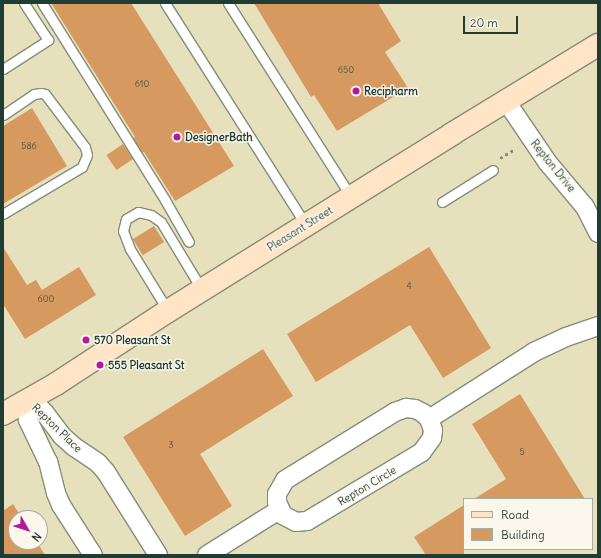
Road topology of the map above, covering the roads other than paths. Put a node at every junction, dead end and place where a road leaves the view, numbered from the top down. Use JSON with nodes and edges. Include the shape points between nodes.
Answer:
{"nodes":[{"id":1,"x":24,"y":3,"type":"edge"},
{"id":2,"x":42,"y":3,"type":"edge"},
{"id":3,"x":165,"y":3,"type":"edge"},
{"id":4,"x":228,"y":3,"type":"edge"},
{"id":5,"x":598,"y":46,"type":"edge"},
{"id":6,"x":3,"y":69,"type":"edge"},
{"id":7,"x":506,"y":101,"type":"junction"},
{"id":8,"x":3,"y":115,"type":"edge"},
{"id":9,"x":493,"y":170,"type":"dead end"},
{"id":10,"x":351,"y":197,"type":"junction"},
{"id":11,"x":442,"y":202,"type":"dead end"},
{"id":12,"x":3,"y":214,"type":"edge"},
{"id":13,"x":306,"y":225,"type":"junction"},
{"id":14,"x":598,"y":233,"type":"edge"},
{"id":15,"x":189,"y":242,"type":"dead end"},
{"id":16,"x":202,"y":290,"type":"junction"},
{"id":17,"x":168,"y":311,"type":"junction"},
{"id":18,"x":598,"y":326,"type":"edge"},
{"id":19,"x":27,"y":400,"type":"junction"},
{"id":20,"x":3,"y":414,"type":"edge"},
{"id":21,"x":429,"y":419,"type":"junction"},
{"id":22,"x":279,"y":510,"type":"junction"},
{"id":23,"x":93,"y":555,"type":"edge"},
{"id":24,"x":158,"y":555,"type":"edge"},
{"id":25,"x":207,"y":555,"type":"edge"}],
"edges":[{"from":1,"to":6,"type":"lane","via":[[48,40]]},
{"from":2,"to":15,"type":"lane","via":[[166,200]]},
{"from":3,"to":13,"type":"lane"},
{"from":4,"to":10,"type":"lane"},
{"from":5,"to":7,"type":"street","name":"Pleasant Street"},
{"from":7,"to":10,"type":"street","name":"Pleasant Street"},
{"from":7,"to":14,"type":"street","name":"Repton Drive","via":[[548,163],[585,206]]},
{"from":8,"to":12,"type":"lane","via":[[34,94],[45,94],[85,147],[87,155],[82,167]]},
{"from":9,"to":11,"type":"lane"},
{"from":10,"to":13,"type":"street","name":"Pleasant Street"},
{"from":13,"to":16,"type":"street","name":"Pleasant Street"},
{"from":16,"to":17,"type":"street","name":"Pleasant Street"},
{"from":16,"to":17,"type":"lane","via":[[161,222],[151,214],[138,212],[126,219],[123,231],[130,249]]},
{"from":17,"to":19,"type":"street","name":"Pleasant Street"},
{"from":18,"to":21,"type":"street","via":[[534,352]]},
{"from":19,"to":20,"type":"street","name":"Pleasant Street"},
{"from":19,"to":23,"type":"street","name":"Repton Place","via":[[28,420],[48,462],[56,493]]},
{"from":19,"to":24,"type":"street","name":"Repton Place","via":[[37,405],[62,436],[106,472]]},
{"from":21,"to":22,"type":"street","via":[[415,409],[406,408],[395,412],[285,480],[277,494]]},
{"from":21,"to":22,"type":"street","name":"Repton Circle","via":[[433,430],[432,438],[422,452],[314,518],[296,522],[289,520]]},
{"from":22,"to":25,"type":"street"}]}
